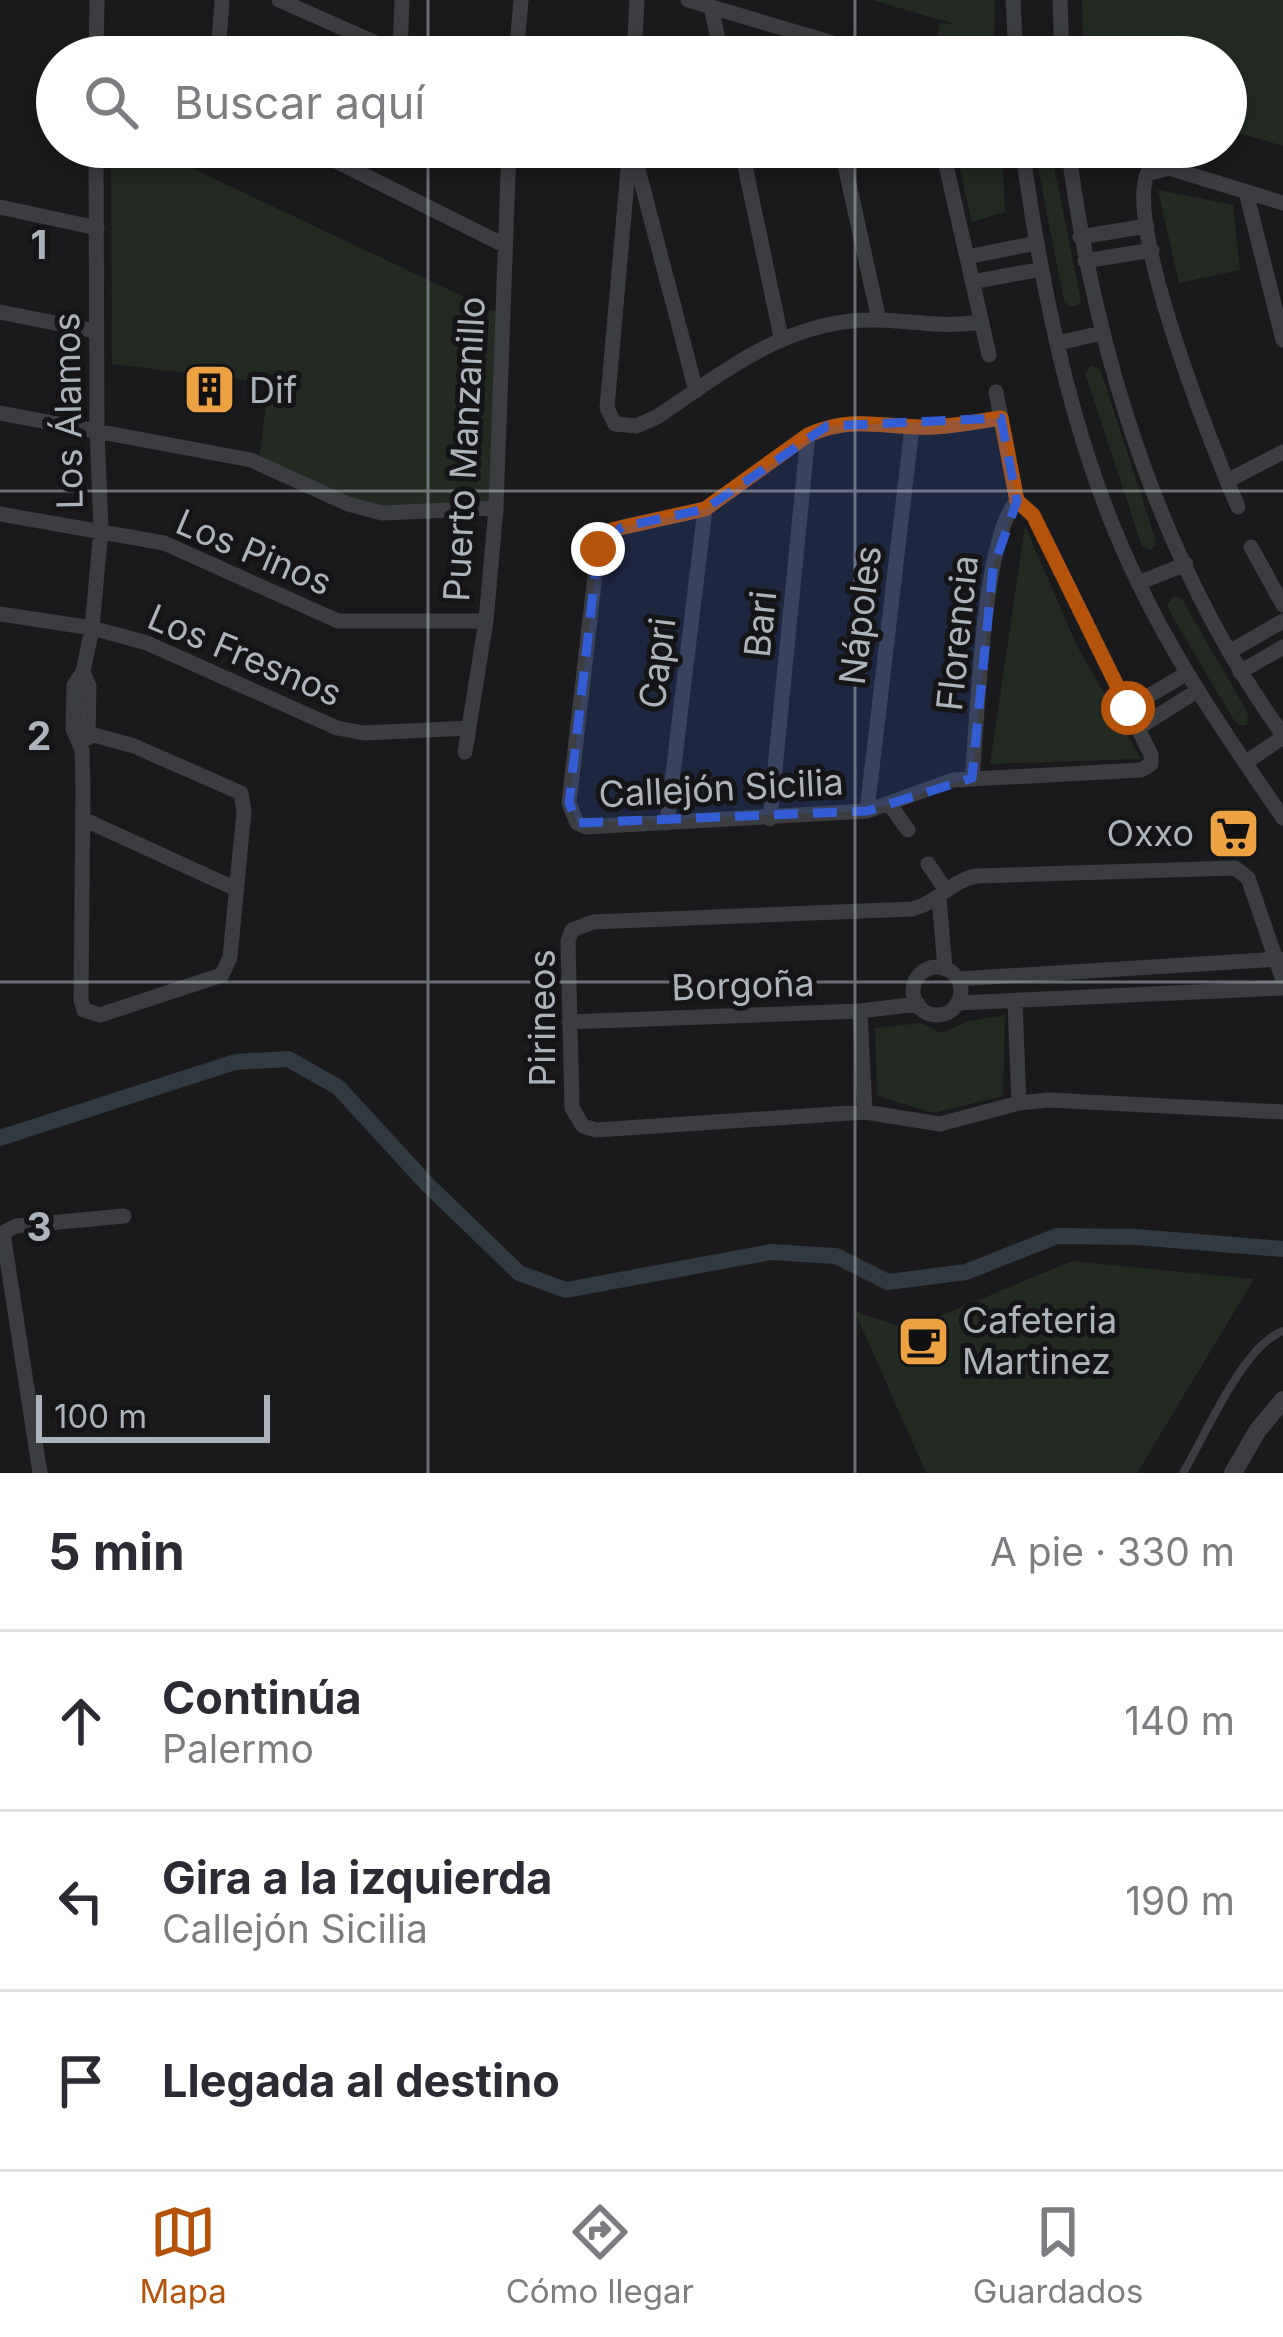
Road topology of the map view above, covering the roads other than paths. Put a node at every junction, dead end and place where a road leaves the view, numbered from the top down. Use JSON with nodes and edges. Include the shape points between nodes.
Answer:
{"nodes":[{"id":1,"x":97,"y":0,"type":"edge"},
{"id":2,"x":222,"y":0,"type":"edge"},
{"id":3,"x":279,"y":0,"type":"edge"},
{"id":4,"x":402,"y":0,"type":"edge"},
{"id":5,"x":521,"y":0,"type":"edge"},
{"id":6,"x":637,"y":0,"type":"edge"},
{"id":7,"x":688,"y":0,"type":"edge"},
{"id":8,"x":1012,"y":0,"type":"edge"},
{"id":9,"x":1060,"y":0,"type":"edge"},
{"id":10,"x":711,"y":7,"type":"junction"},
{"id":11,"x":96,"y":36,"type":"edge"},
{"id":12,"x":219,"y":36,"type":"edge"},
{"id":13,"x":361,"y":36,"type":"edge"},
{"id":14,"x":403,"y":36,"type":"edge"},
{"id":15,"x":518,"y":36,"type":"edge"},
{"id":16,"x":635,"y":36,"type":"edge"},
{"id":17,"x":717,"y":36,"type":"edge"},
{"id":18,"x":788,"y":36,"type":"edge"},
{"id":19,"x":1015,"y":36,"type":"edge"},
{"id":20,"x":1061,"y":36,"type":"edge"},
{"id":21,"x":96,"y":168,"type":"edge"},
{"id":22,"x":350,"y":168,"type":"edge"},
{"id":23,"x":508,"y":168,"type":"edge"},
{"id":24,"x":629,"y":168,"type":"edge"},
{"id":25,"x":637,"y":168,"type":"edge"},
{"id":26,"x":745,"y":168,"type":"edge"},
{"id":27,"x":846,"y":168,"type":"edge"},
{"id":28,"x":947,"y":168,"type":"edge"},
{"id":29,"x":1025,"y":168,"type":"edge"},
{"id":30,"x":1071,"y":168,"type":"edge"},
{"id":31,"x":1246,"y":192,"type":"junction"},
{"id":32,"x":1283,"y":203,"type":"edge"},
{"id":33,"x":0,"y":207,"type":"edge"},
{"id":34,"x":1147,"y":226,"type":"junction"},
{"id":35,"x":97,"y":228,"type":"junction"},
{"id":36,"x":1080,"y":237,"type":"junction"},
{"id":37,"x":1036,"y":243,"type":"junction"},
{"id":38,"x":504,"y":245,"type":"junction"},
{"id":39,"x":1152,"y":250,"type":"junction"},
{"id":40,"x":967,"y":257,"type":"junction"},
{"id":41,"x":1085,"y":261,"type":"junction"},
{"id":42,"x":1042,"y":269,"type":"junction"},
{"id":43,"x":972,"y":282,"type":"junction"},
{"id":44,"x":0,"y":312,"type":"edge"},
{"id":45,"x":879,"y":320,"type":"junction"},
{"id":46,"x":981,"y":322,"type":"junction"},
{"id":47,"x":95,"y":332,"type":"junction"},
{"id":48,"x":1102,"y":334,"type":"junction"},
{"id":49,"x":781,"y":337,"type":"junction"},
{"id":50,"x":1283,"y":340,"type":"edge"},
{"id":51,"x":1058,"y":343,"type":"junction"},
{"id":52,"x":989,"y":355,"type":"dead end"},
{"id":53,"x":695,"y":391,"type":"junction"},
{"id":54,"x":996,"y":392,"type":"dead end"},
{"id":55,"x":0,"y":413,"type":"edge"},
{"id":56,"x":1001,"y":418,"type":"junction"},
{"id":57,"x":912,"y":427,"type":"junction"},
{"id":58,"x":97,"y":430,"type":"junction"},
{"id":59,"x":808,"y":435,"type":"junction"},
{"id":60,"x":1283,"y":452,"type":"edge"},
{"id":61,"x":1227,"y":481,"type":"junction"},
{"id":62,"x":1017,"y":501,"type":"junction"},
{"id":63,"x":1238,"y":507,"type":"dead end"},
{"id":64,"x":496,"y":508,"type":"junction"},
{"id":65,"x":705,"y":509,"type":"junction"},
{"id":66,"x":0,"y":514,"type":"edge"},
{"id":67,"x":101,"y":529,"type":"junction"},
{"id":68,"x":1251,"y":547,"type":"dead end"},
{"id":69,"x":1186,"y":564,"type":"junction"},
{"id":70,"x":1277,"y":577,"type":"edge"},
{"id":71,"x":1138,"y":583,"type":"junction"},
{"id":72,"x":1283,"y":605,"type":"edge"},
{"id":73,"x":0,"y":614,"type":"edge"},
{"id":74,"x":486,"y":621,"type":"junction"},
{"id":75,"x":1283,"y":621,"type":"edge"},
{"id":76,"x":92,"y":628,"type":"junction"},
{"id":77,"x":1283,"y":647,"type":"edge"},
{"id":78,"x":1229,"y":652,"type":"junction"},
{"id":79,"x":82,"y":672,"type":"junction"},
{"id":80,"x":1240,"y":672,"type":"junction"},
{"id":81,"x":1186,"y":674,"type":"junction"},
{"id":82,"x":1197,"y":691,"type":"junction"},
{"id":83,"x":1128,"y":708,"type":"junction"},
{"id":84,"x":469,"y":728,"type":"junction"},
{"id":85,"x":1138,"y":728,"type":"junction"},
{"id":86,"x":73,"y":729,"type":"junction"},
{"id":87,"x":91,"y":734,"type":"junction"},
{"id":88,"x":1283,"y":736,"type":"edge"},
{"id":89,"x":82,"y":750,"type":"junction"},
{"id":90,"x":465,"y":752,"type":"dead end"},
{"id":91,"x":1245,"y":763,"type":"junction"},
{"id":92,"x":972,"y":778,"type":"junction"},
{"id":93,"x":890,"y":805,"type":"junction"},
{"id":94,"x":867,"y":811,"type":"junction"},
{"id":95,"x":770,"y":818,"type":"junction"},
{"id":96,"x":1283,"y":818,"type":"edge"},
{"id":97,"x":83,"y":819,"type":"junction"},
{"id":98,"x":667,"y":824,"type":"junction"},
{"id":99,"x":908,"y":830,"type":"dead end"},
{"id":100,"x":928,"y":864,"type":"dead end"},
{"id":101,"x":236,"y":889,"type":"junction"},
{"id":102,"x":943,"y":893,"type":"junction"},
{"id":103,"x":1280,"y":960,"type":"edge"},
{"id":104,"x":951,"y":974,"type":"junction"},
{"id":105,"x":1283,"y":984,"type":"edge"},
{"id":106,"x":958,"y":1003,"type":"junction"},
{"id":107,"x":1015,"y":1003,"type":"junction"},
{"id":108,"x":918,"y":1004,"type":"junction"},
{"id":109,"x":860,"y":1011,"type":"junction"},
{"id":110,"x":569,"y":1022,"type":"junction"},
{"id":111,"x":1018,"y":1102,"type":"junction"},
{"id":112,"x":865,"y":1112,"type":"junction"},
{"id":113,"x":1283,"y":1112,"type":"edge"},
{"id":114,"x":124,"y":1216,"type":"dead end"},
{"id":115,"x":1283,"y":1331,"type":"edge"},
{"id":116,"x":1283,"y":1400,"type":"edge"},
{"id":117,"x":40,"y":1473,"type":"edge"},
{"id":118,"x":1183,"y":1473,"type":"edge"},
{"id":119,"x":1233,"y":1473,"type":"edge"}],
"edges":[{"from":1,"to":11,"type":"street"},
{"from":2,"to":12,"type":"street"},
{"from":3,"to":13,"type":"street"},
{"from":4,"to":14,"type":"street"},
{"from":5,"to":15,"type":"street"},
{"from":6,"to":16,"type":"street"},
{"from":7,"to":10,"type":"street"},
{"from":8,"to":19,"type":"street"},
{"from":9,"to":20,"type":"street"},
{"from":10,"to":17,"type":"street"},
{"from":10,"to":18,"type":"street"},
{"from":21,"to":35,"type":"street","name":"Los Álamos"},
{"from":22,"to":38,"type":"street"},
{"from":23,"to":38,"type":"street","name":"Puerto Manzanillo"},
{"from":24,"to":53,"type":"street","via":[[609,416],[624,428],[636,426]]},
{"from":25,"to":53,"type":"street"},
{"from":26,"to":49,"type":"street"},
{"from":27,"to":45,"type":"street"},
{"from":28,"to":40,"type":"street"},
{"from":29,"to":37,"type":"street"},
{"from":30,"to":36,"type":"street"},
{"from":31,"to":32,"type":"street"},
{"from":31,"to":34,"type":"street","via":[[1156,169],[1143,186]]},
{"from":31,"to":50,"type":"street"},
{"from":33,"to":35,"type":"street"},
{"from":34,"to":36,"type":"street"},
{"from":34,"to":39,"type":"street"},
{"from":35,"to":47,"type":"street","name":"Los Álamos"},
{"from":36,"to":41,"type":"street"},
{"from":37,"to":40,"type":"street"},
{"from":37,"to":42,"type":"street"},
{"from":38,"to":64,"type":"street","name":"Puerto Manzanillo"},
{"from":39,"to":41,"type":"street"},
{"from":39,"to":61,"type":"street","via":[[1190,388]]},
{"from":40,"to":43,"type":"street"},
{"from":41,"to":48,"type":"street"},
{"from":42,"to":43,"type":"street"},
{"from":42,"to":51,"type":"street"},
{"from":43,"to":46,"type":"street"},
{"from":44,"to":47,"type":"street"},
{"from":45,"to":46,"type":"street"},
{"from":45,"to":49,"type":"street"},
{"from":46,"to":52,"type":"street"},
{"from":47,"to":58,"type":"street","name":"Los Álamos"},
{"from":48,"to":51,"type":"street"},
{"from":48,"to":69,"type":"street"},
{"from":49,"to":53,"type":"street"},
{"from":51,"to":71,"type":"street"},
{"from":54,"to":56,"type":"street"},
{"from":55,"to":58,"type":"street"},
{"from":56,"to":57,"type":"street","name":"Callejón Sicilia"},
{"from":56,"to":62,"type":"street"},
{"from":57,"to":59,"type":"street","name":"Callejón Sicilia","via":[[853,421]]},
{"from":57,"to":94,"type":"street","name":"Nápoles"},
{"from":58,"to":64,"type":"street","via":[[251,460],[382,513]]},
{"from":58,"to":67,"type":"street","name":"Los Álamos"},
{"from":59,"to":65,"type":"street","name":"Callejón Sicilia"},
{"from":59,"to":95,"type":"street","name":"Bari"},
{"from":60,"to":61,"type":"street"},
{"from":61,"to":63,"type":"street"},
{"from":62,"to":83,"type":"street","via":[[1033,515]]},
{"from":62,"to":92,"type":"street","name":"Florencia","via":[[1000,530],[993,568]]},
{"from":64,"to":74,"type":"street","name":"Puerto Manzanillo"},
{"from":65,"to":98,"type":"street","name":"Capri"},
{"from":65,"to":98,"type":"street","name":"Callejón Sicilia","via":[[611,530],[598,549],[571,815],[586,826]]},
{"from":66,"to":67,"type":"street","name":"Los Pinos"},
{"from":67,"to":74,"type":"street","name":"Los Pinos","via":[[164,543],[338,621]]},
{"from":67,"to":76,"type":"street","name":"Los Álamos"},
{"from":68,"to":70,"type":"street"},
{"from":69,"to":71,"type":"street"},
{"from":69,"to":78,"type":"street"},
{"from":70,"to":72,"type":"street"},
{"from":71,"to":81,"type":"street"},
{"from":73,"to":76,"type":"street","name":"Los Fresnos"},
{"from":74,"to":84,"type":"street","name":"Puerto Manzanillo"},
{"from":75,"to":78,"type":"street"},
{"from":76,"to":79,"type":"street","name":"Los Álamos"},
{"from":76,"to":84,"type":"street","name":"Los Fresnos","via":[[147,643],[337,728]]},
{"from":77,"to":80,"type":"street"},
{"from":78,"to":80,"type":"street"},
{"from":79,"to":86,"type":"street","name":"Los Álamos"},
{"from":79,"to":87,"type":"street"},
{"from":80,"to":88,"type":"street"},
{"from":81,"to":82,"type":"street"},
{"from":81,"to":83,"type":"street"},
{"from":82,"to":85,"type":"street"},
{"from":82,"to":91,"type":"street"},
{"from":83,"to":85,"type":"street"},
{"from":84,"to":90,"type":"street","name":"Puerto Manzanillo"},
{"from":85,"to":92,"type":"street","name":"Callejón Sicilia","via":[[1151,755],[1141,770]]},
{"from":86,"to":87,"type":"street"},
{"from":86,"to":89,"type":"street"},
{"from":87,"to":89,"type":"street"},
{"from":87,"to":101,"type":"street","via":[[241,793]]},
{"from":88,"to":91,"type":"street"},
{"from":89,"to":97,"type":"street"},
{"from":91,"to":96,"type":"street"},
{"from":92,"to":93,"type":"street","name":"Callejón Sicilia"},
{"from":93,"to":94,"type":"street","name":"Callejón Sicilia"},
{"from":93,"to":99,"type":"street"},
{"from":94,"to":95,"type":"street","name":"Callejón Sicilia"},
{"from":95,"to":98,"type":"street","name":"Callejón Sicilia"},
{"from":97,"to":101,"type":"street"},
{"from":97,"to":101,"type":"street","via":[[81,1000],[90,1015],[222,975]]},
{"from":100,"to":102,"type":"street"},
{"from":102,"to":103,"type":"street","name":"Pirineos","via":[[977,876],[1235,868],[1248,878]]},
{"from":102,"to":104,"type":"street"},
{"from":102,"to":110,"type":"street","name":"Pirineos","via":[[913,908],[579,925],[568,941]]},
{"from":103,"to":104,"type":"street"},
{"from":103,"to":105,"type":"street","name":"Pirineos"},
{"from":104,"to":106,"type":"street"},
{"from":104,"to":108,"type":"street","via":[[930,968],[918,977]]},
{"from":105,"to":107,"type":"street"},
{"from":106,"to":107,"type":"street"},
{"from":106,"to":108,"type":"street","via":[[938,1015]]},
{"from":107,"to":111,"type":"street"},
{"from":108,"to":109,"type":"street","name":"Borgoña"},
{"from":109,"to":110,"type":"street","name":"Borgoña"},
{"from":109,"to":112,"type":"street"},
{"from":110,"to":112,"type":"street","name":"Pirineos","via":[[572,1108],[596,1130]]},
{"from":111,"to":112,"type":"street","name":"Pirineos","via":[[940,1124]]},
{"from":111,"to":113,"type":"street","name":"Pirineos"},
{"from":114,"to":117,"type":"street","via":[[16,1226],[3,1234]]},
{"from":115,"to":118,"type":"lane","via":[[1251,1356]]},
{"from":116,"to":119,"type":"street"}]}
